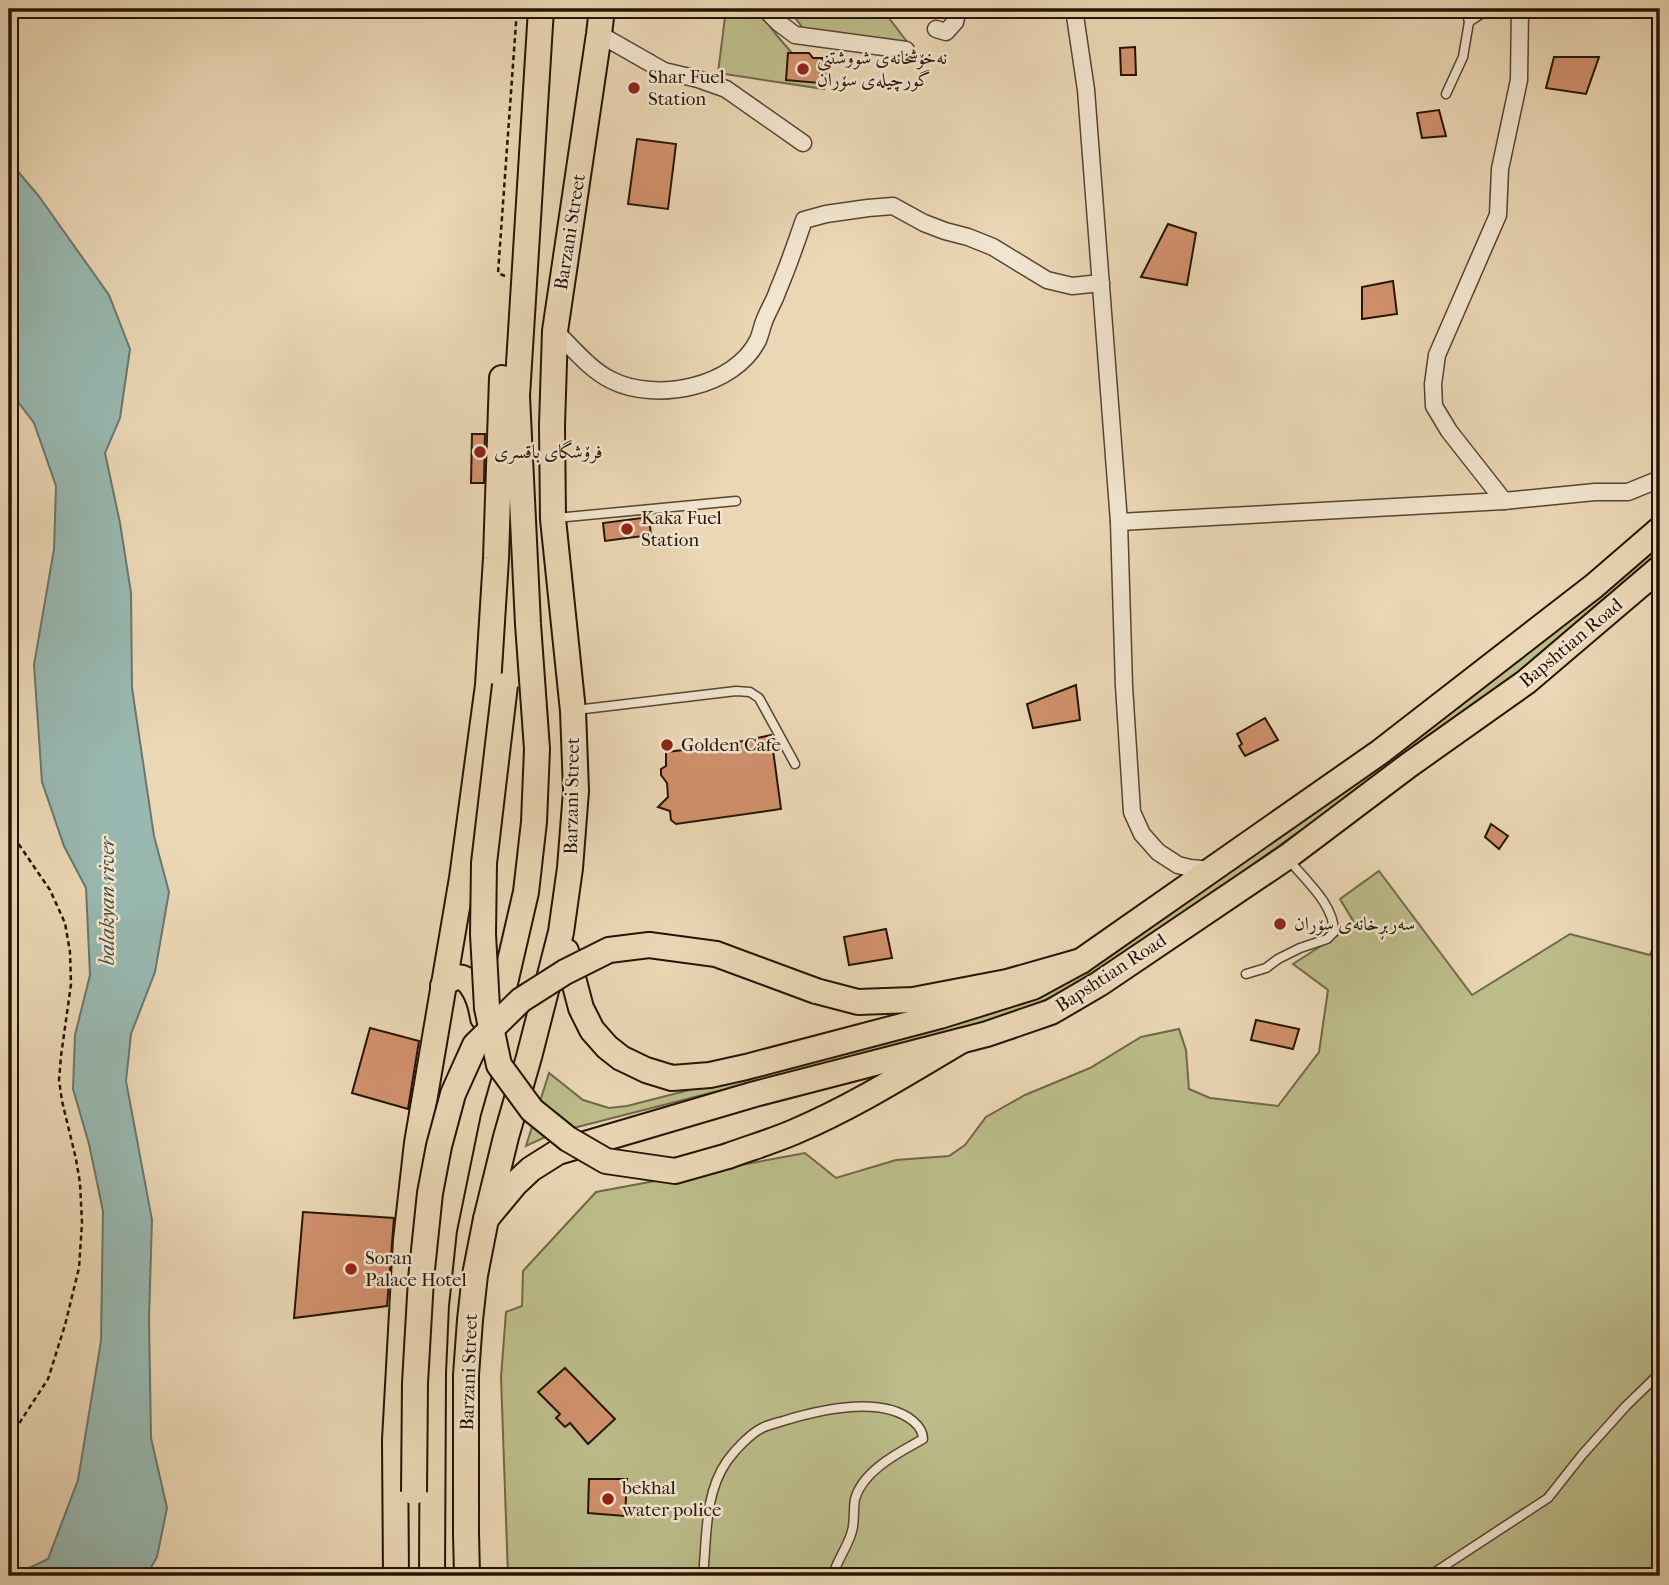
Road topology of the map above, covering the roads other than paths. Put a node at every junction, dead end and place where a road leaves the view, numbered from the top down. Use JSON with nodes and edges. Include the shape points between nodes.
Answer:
{"nodes":[{"id":1,"x":541,"y":9,"type":"edge"},
{"id":2,"x":602,"y":9,"type":"edge"},
{"id":3,"x":765,"y":9,"type":"edge"},
{"id":4,"x":958,"y":9,"type":"edge"},
{"id":5,"x":1074,"y":9,"type":"edge"},
{"id":6,"x":1466,"y":9,"type":"edge"},
{"id":7,"x":1489,"y":9,"type":"edge"},
{"id":8,"x":1520,"y":9,"type":"edge"},
{"id":9,"x":1469,"y":22,"type":"junction"},
{"id":10,"x":936,"y":29,"type":"dead end"},
{"id":11,"x":599,"y":34,"type":"junction"},
{"id":12,"x":906,"y":50,"type":"dead end"},
{"id":13,"x":1446,"y":94,"type":"dead end"},
{"id":14,"x":803,"y":143,"type":"dead end"},
{"id":15,"x":1101,"y":283,"type":"junction"},
{"id":16,"x":522,"y":315,"type":"junction"},
{"id":17,"x":555,"y":331,"type":"junction"},
{"id":18,"x":517,"y":396,"type":"junction"},
{"id":19,"x":1660,"y":479,"type":"edge"},
{"id":20,"x":736,"y":501,"type":"dead end"},
{"id":21,"x":1504,"y":502,"type":"junction"},
{"id":22,"x":553,"y":519,"type":"junction"},
{"id":23,"x":1119,"y":522,"type":"junction"},
{"id":24,"x":1660,"y":529,"type":"edge"},
{"id":25,"x":1660,"y":568,"type":"edge"},
{"id":26,"x":573,"y":711,"type":"junction"},
{"id":27,"x":795,"y":764,"type":"dead end"},
{"id":28,"x":1286,"y":857,"type":"junction"},
{"id":29,"x":1214,"y":870,"type":"junction"},
{"id":30,"x":561,"y":932,"type":"junction"},
{"id":31,"x":452,"y":934,"type":"junction"},
{"id":32,"x":1082,"y":961,"type":"junction"},
{"id":33,"x":1245,"y":974,"type":"dead end"},
{"id":34,"x":471,"y":984,"type":"junction"},
{"id":35,"x":443,"y":986,"type":"junction"},
{"id":36,"x":961,"y":1041,"type":"junction"},
{"id":37,"x":480,"y":1070,"type":"junction"},
{"id":38,"x":486,"y":1219,"type":"junction"},
{"id":39,"x":1660,"y":1373,"type":"edge"},
{"id":40,"x":397,"y":1576,"type":"edge"},
{"id":41,"x":423,"y":1576,"type":"edge"},
{"id":42,"x":432,"y":1576,"type":"edge"},
{"id":43,"x":467,"y":1576,"type":"edge"},
{"id":44,"x":703,"y":1576,"type":"edge"},
{"id":45,"x":833,"y":1576,"type":"edge"},
{"id":46,"x":1429,"y":1576,"type":"edge"}],
"edges":[{"from":1,"to":16,"type":"main road","name":"Barzani Street"},
{"from":2,"to":11,"type":"main road","name":"Barzani Street"},
{"from":3,"to":12,"type":"street","via":[[795,35]]},
{"from":4,"to":10,"type":"street","via":[[946,32]]},
{"from":5,"to":15,"type":"street","via":[[1086,90]]},
{"from":6,"to":9,"type":"lane"},
{"from":7,"to":9,"type":"lane"},
{"from":8,"to":21,"type":"street","via":[[1519,80],[1500,169],[1498,215],[1437,355],[1433,384],[1434,407]]},
{"from":9,"to":13,"type":"lane","via":[[1462,57]]},
{"from":11,"to":14,"type":"street","via":[[664,71],[726,89]]},
{"from":11,"to":17,"type":"main road","name":"Barzani Street"},
{"from":15,"to":17,"type":"street","via":[[1072,286],[1047,280],[993,247],[924,223],[893,206],[868,208],[804,220],[758,340],[730,371],[686,389],[633,387],[611,380]]},
{"from":15,"to":23,"type":"street"},
{"from":16,"to":18,"type":"main road","name":"Barzani Street"},
{"from":16,"to":31,"type":"main road","via":[[506,350],[502,376],[489,674]]},
{"from":17,"to":22,"type":"main road","name":"Barzani Street"},
{"from":18,"to":36,"type":"main road","bridge":true,"via":[[505,685],[484,863],[487,1008],[499,1065],[532,1110],[568,1139],[606,1161],[675,1171],[793,1133]]},
{"from":18,"to":37,"type":"main road","name":"Barzani Street","via":[[537,749],[534,822],[526,892]]},
{"from":19,"to":21,"type":"street","via":[[1628,492]]},
{"from":20,"to":22,"type":"lane"},
{"from":21,"to":23,"type":"street"},
{"from":22,"to":26,"type":"main road","name":"Barzani Street"},
{"from":23,"to":29,"type":"street","via":[[1132,812],[1142,834],[1158,852],[1178,865]]},
{"from":24,"to":29,"type":"main road","name":"Bapshtian Road","via":[[1380,752]]},
{"from":25,"to":28,"type":"main road","name":"Bapshtian Road","via":[[1526,682]]},
{"from":26,"to":27,"type":"lane","via":[[750,692],[759,698]]},
{"from":26,"to":30,"type":"main road","name":"Barzani Street","via":[[576,792]]},
{"from":28,"to":33,"type":"lane","via":[[1329,910],[1335,932]]},
{"from":28,"to":36,"type":"main road","name":"Bapshtian Road","via":[[1051,1012]]},
{"from":29,"to":32,"type":"main road","name":"Bapshtian Road"},
{"from":30,"to":32,"type":"main road","name":"Bapshtian Road","via":[[581,1008],[592,1030],[621,1058],[672,1078],[747,1067],[940,1016],[1033,987]]},
{"from":30,"to":38,"type":"main road","name":"Barzani Street"},
{"from":31,"to":34,"type":"main road","via":[[456,961]]},
{"from":31,"to":35,"type":"main road"},
{"from":32,"to":41,"type":"main road","bridge":true,"via":[[1007,982],[913,1000],[859,1002],[716,954],[649,945],[610,950],[521,1000],[475,1045],[453,1094],[430,1193],[416,1370],[414,1492]]},
{"from":34,"to":35,"type":"main road","via":[[456,978]]},
{"from":34,"to":37,"type":"main road","via":[[482,1015]]},
{"from":35,"to":40,"type":"main road","via":[[406,1240],[394,1440]]},
{"from":36,"to":38,"type":"main road","name":"Bapshtian Road","via":[[755,1094],[558,1152],[531,1169]]},
{"from":37,"to":42,"type":"main road","name":"Barzani Street","via":[[444,1230],[436,1305]]},
{"from":38,"to":43,"type":"main road","name":"Barzani Street","via":[[475,1275],[466,1375]]},
{"from":39,"to":46,"type":"lane","via":[[1608,1425],[1548,1498]]},
{"from":44,"to":45,"type":"lane","via":[[716,1485],[738,1448],[762,1428],[860,1406],[905,1415],[916,1423],[923,1438],[879,1466],[858,1490],[853,1530]]}]}
